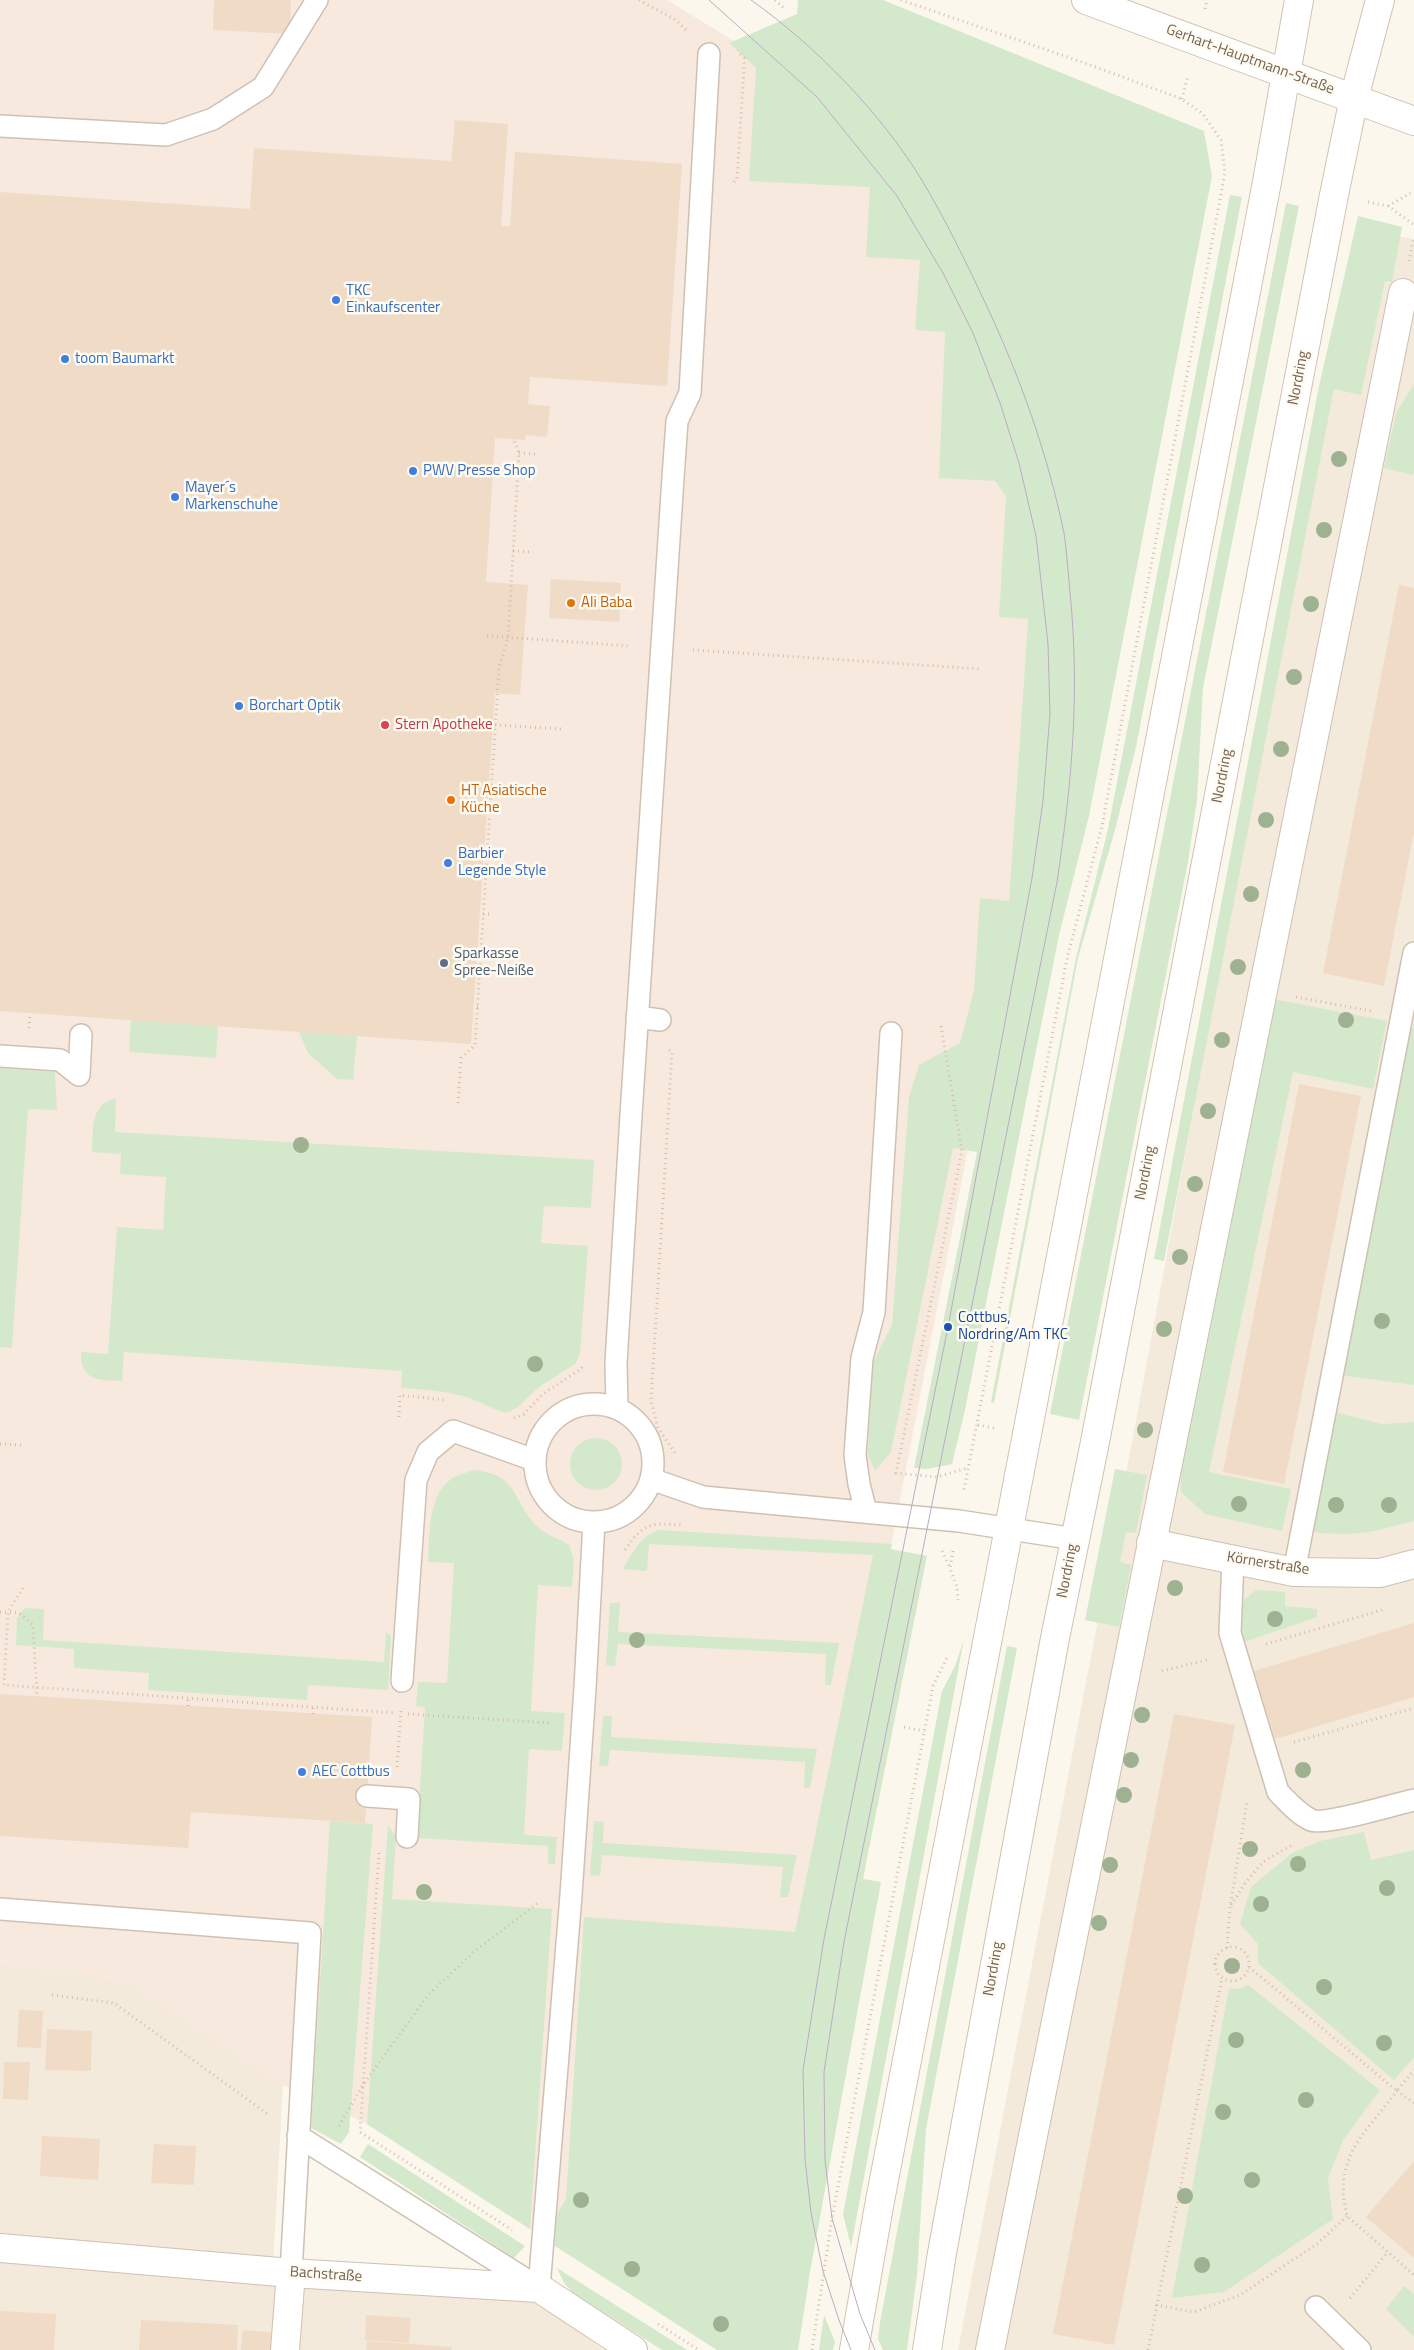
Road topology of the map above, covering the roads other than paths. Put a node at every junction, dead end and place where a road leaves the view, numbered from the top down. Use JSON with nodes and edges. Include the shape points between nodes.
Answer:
{"nodes":[{"id":1,"x":317,"y":0,"type":"edge"},
{"id":2,"x":1086,"y":0,"type":"edge"},
{"id":3,"x":1299,"y":0,"type":"edge"},
{"id":4,"x":1380,"y":0,"type":"edge"},
{"id":5,"x":709,"y":54,"type":"road end"},
{"id":6,"x":1287,"y":73,"type":"junction"},
{"id":7,"x":1354,"y":98,"type":"junction"},
{"id":8,"x":1414,"y":121,"type":"edge"},
{"id":9,"x":0,"y":126,"type":"edge"},
{"id":10,"x":1403,"y":293,"type":"dead end"},
{"id":11,"x":1414,"y":953,"type":"edge"},
{"id":12,"x":637,"y":1017,"type":"junction"},
{"id":13,"x":660,"y":1020,"type":"dead end"},
{"id":14,"x":891,"y":1033,"type":"dead end"},
{"id":15,"x":81,"y":1035,"type":"dead end"},
{"id":16,"x":0,"y":1056,"type":"edge"},
{"id":17,"x":617,"y":1408,"type":"junction"},
{"id":18,"x":534,"y":1460,"type":"junction"},
{"id":19,"x":651,"y":1479,"type":"junction"},
{"id":20,"x":866,"y":1512,"type":"junction"},
{"id":21,"x":594,"y":1522,"type":"junction"},
{"id":22,"x":1010,"y":1529,"type":"junction"},
{"id":23,"x":1074,"y":1539,"type":"junction"},
{"id":24,"x":1151,"y":1543,"type":"junction"},
{"id":25,"x":1233,"y":1559,"type":"junction"},
{"id":26,"x":1414,"y":1564,"type":"edge"},
{"id":27,"x":1294,"y":1572,"type":"junction"},
{"id":28,"x":402,"y":1681,"type":"dead end"},
{"id":29,"x":382,"y":1797,"type":"road end"},
{"id":30,"x":1414,"y":1800,"type":"edge"},
{"id":31,"x":407,"y":1837,"type":"dead end"},
{"id":32,"x":0,"y":1909,"type":"edge"},
{"id":33,"x":298,"y":2136,"type":"junction"},
{"id":34,"x":0,"y":2248,"type":"edge"},
{"id":35,"x":291,"y":2273,"type":"junction"},
{"id":36,"x":539,"y":2288,"type":"junction"},
{"id":37,"x":1323,"y":2314,"type":"road end"},
{"id":38,"x":285,"y":2350,"type":"edge"},
{"id":39,"x":633,"y":2350,"type":"edge"},
{"id":40,"x":854,"y":2350,"type":"edge"},
{"id":41,"x":927,"y":2350,"type":"edge"},
{"id":42,"x":990,"y":2350,"type":"edge"},
{"id":43,"x":1360,"y":2350,"type":"edge"}],
"edges":[{"from":1,"to":9,"type":"lane","via":[[263,87],[214,119],[166,135]]},
{"from":2,"to":6,"type":"main road","name":"Gerhart-Hauptmann-Straße"},
{"from":3,"to":6,"type":"main road"},
{"from":4,"to":7,"type":"main road","name":"Nordring"},
{"from":5,"to":12,"type":"lane","via":[[710,208],[690,393],[677,421]]},
{"from":6,"to":7,"type":"main road","name":"Gerhart-Hauptmann-Straße"},
{"from":6,"to":22,"type":"main road"},
{"from":7,"to":8,"type":"main road","name":"Gerhart-Hauptmann-Straße"},
{"from":7,"to":23,"type":"main road","name":"Nordring"},
{"from":10,"to":24,"type":"main road"},
{"from":11,"to":27,"type":"lane"},
{"from":12,"to":13,"type":"lane"},
{"from":12,"to":17,"type":"lane","via":[[616,1363]]},
{"from":14,"to":20,"type":"lane","via":[[874,1312],[861,1367],[855,1455]]},
{"from":15,"to":16,"type":"lane","via":[[79,1075],[60,1060]]},
{"from":17,"to":18,"type":"lane","via":[[599,1404],[564,1412],[541,1438]]},
{"from":17,"to":19,"type":"lane","via":[[631,1417],[647,1437],[654,1462]]},
{"from":18,"to":21,"type":"lane","via":[[544,1494],[557,1509],[574,1519]]},
{"from":18,"to":28,"type":"lane","via":[[453,1431],[428,1452],[416,1480]]},
{"from":19,"to":20,"type":"lane","via":[[703,1497]]},
{"from":19,"to":21,"type":"lane","via":[[643,1497],[630,1511],[613,1520]]},
{"from":20,"to":22,"type":"lane"},
{"from":21,"to":36,"type":"lane","via":[[583,1725]]},
{"from":22,"to":23,"type":"lane"},
{"from":22,"to":40,"type":"main road"},
{"from":23,"to":41,"type":"main road","name":"Nordring","via":[[942,2253]]},
{"from":24,"to":25,"type":"main road","name":"Körnerstraße"},
{"from":24,"to":42,"type":"main road"},
{"from":25,"to":27,"type":"main road","name":"Körnerstraße"},
{"from":25,"to":30,"type":"lane","via":[[1230,1633],[1278,1792],[1312,1821],[1330,1820]]},
{"from":26,"to":27,"type":"main road","name":"Körnerstraße","via":[[1380,1573]]},
{"from":29,"to":31,"type":"lane","via":[[409,1799]]},
{"from":32,"to":33,"type":"lane","via":[[310,1933]]},
{"from":33,"to":35,"type":"lane"},
{"from":33,"to":36,"type":"lane"},
{"from":34,"to":35,"type":"main road","name":"Bachstraße"},
{"from":35,"to":36,"type":"main road","name":"Bachstraße"},
{"from":35,"to":38,"type":"main road"},
{"from":36,"to":39,"type":"main road","name":"Bachstraße"},
{"from":37,"to":43,"type":"lane"}]}
